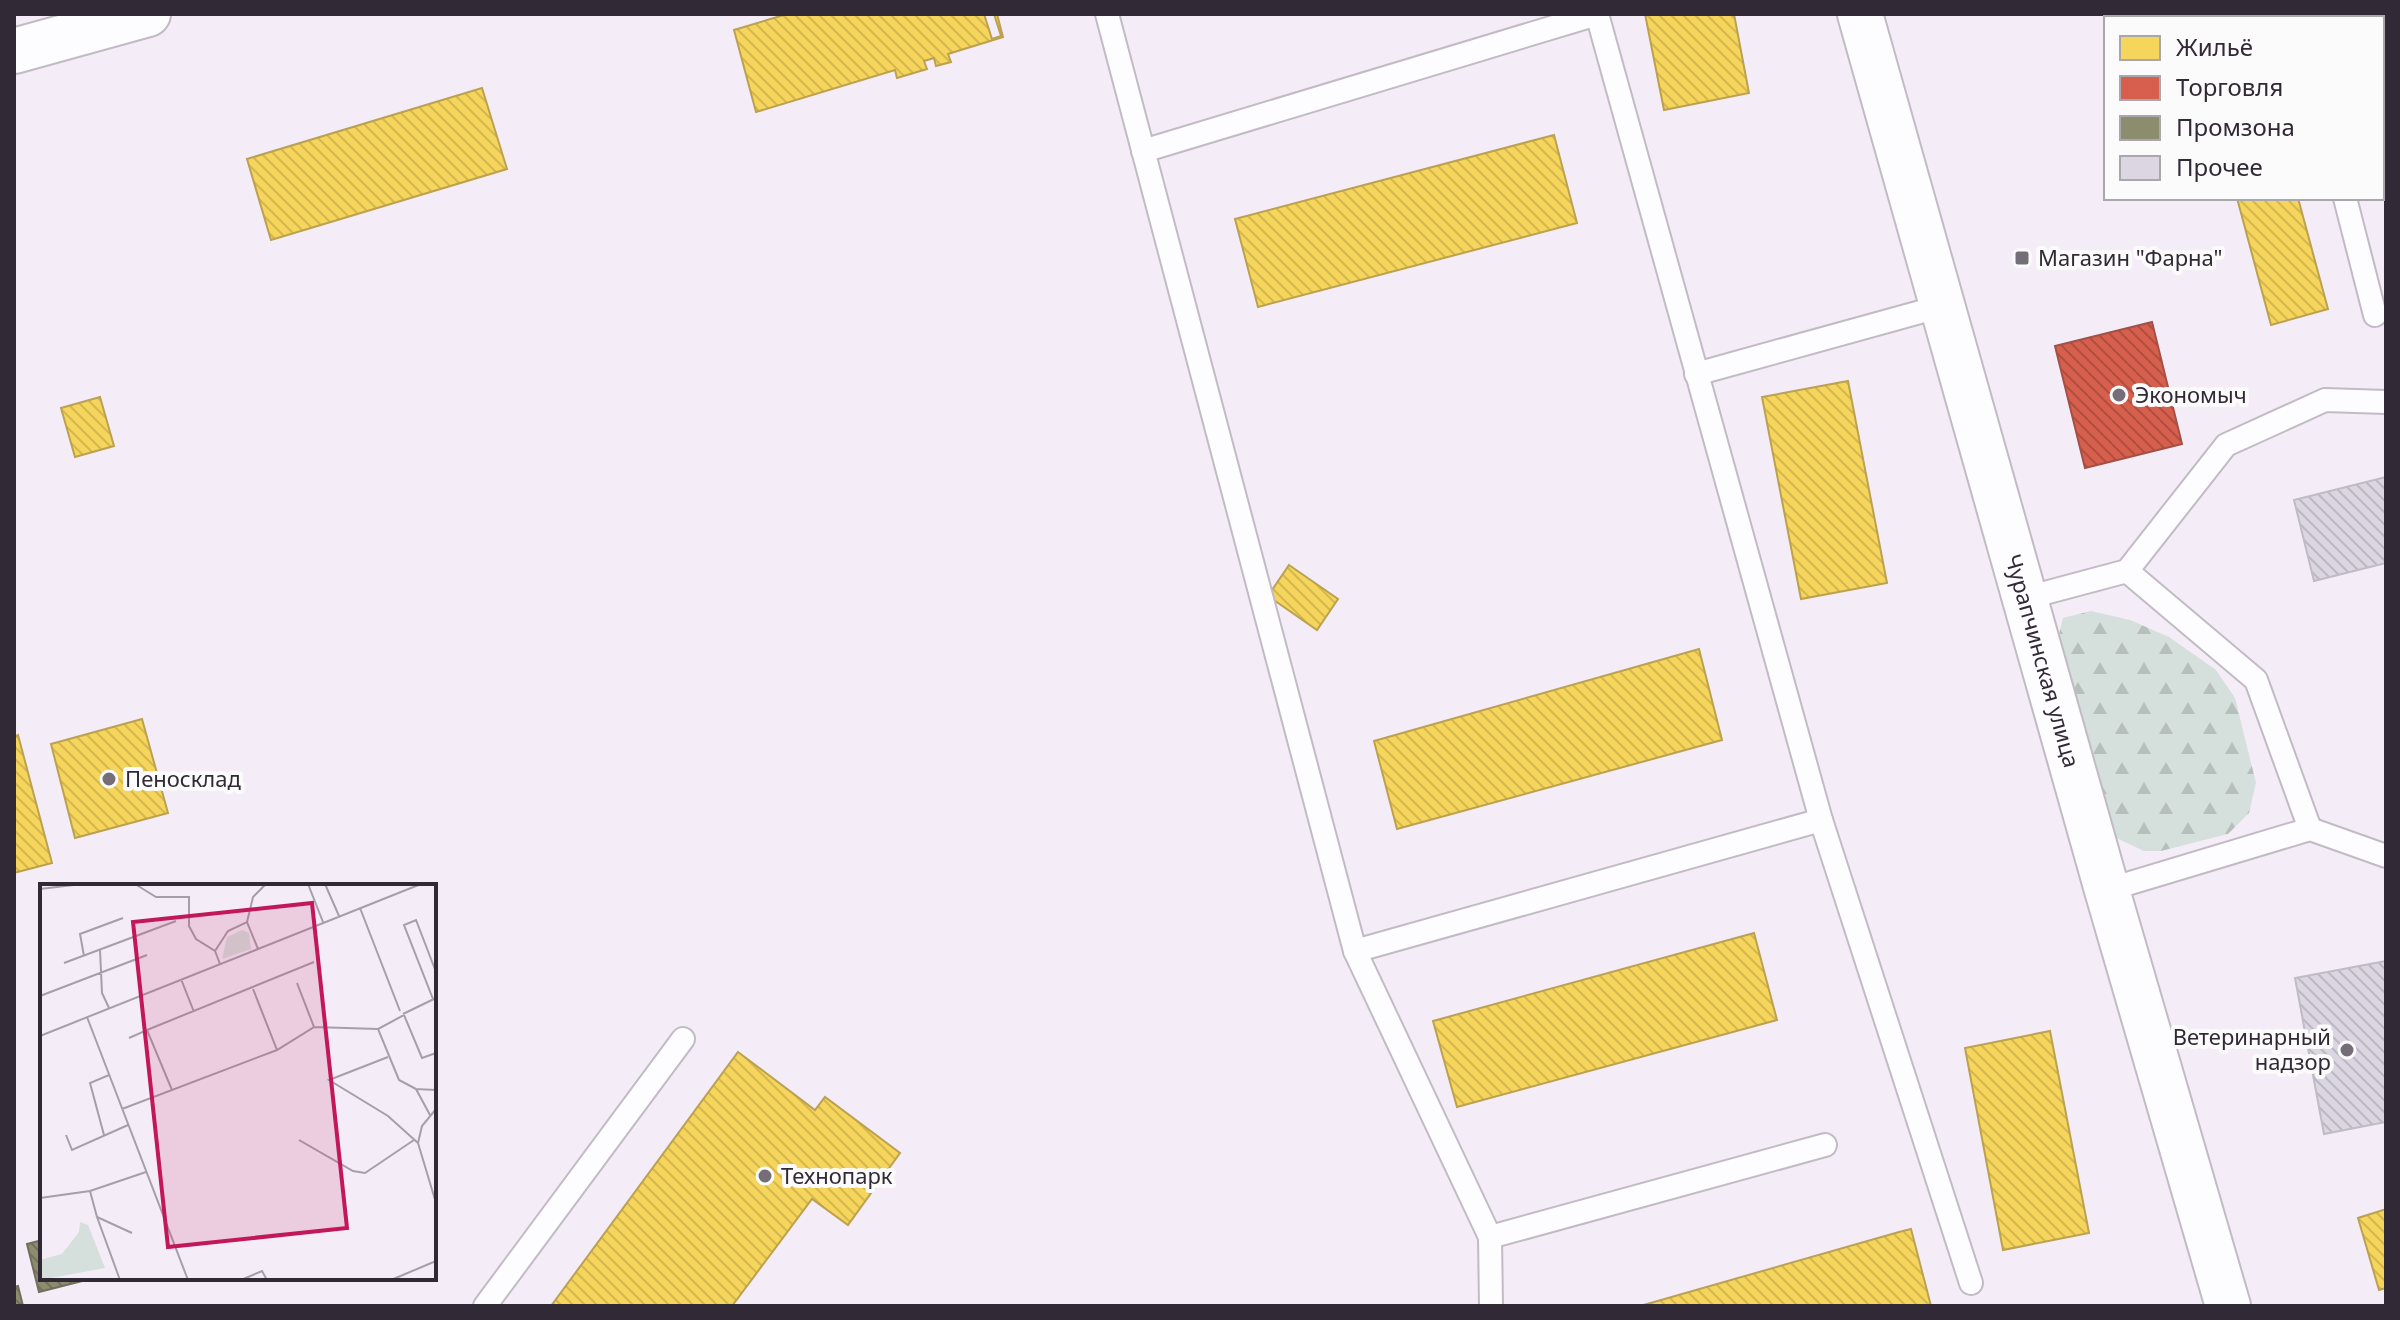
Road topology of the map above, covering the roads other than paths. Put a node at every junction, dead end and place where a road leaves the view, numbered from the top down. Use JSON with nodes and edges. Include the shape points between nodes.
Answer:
{"nodes":[{"id":1,"x":148,"y":14,"type":"edge"},
{"id":2,"x":1107,"y":14,"type":"edge"},
{"id":3,"x":1597,"y":14,"type":"edge"},
{"id":4,"x":1860,"y":14,"type":"edge"},
{"id":5,"x":14,"y":51,"type":"edge"},
{"id":6,"x":1143,"y":151,"type":"junction"},
{"id":7,"x":2346,"y":200,"type":"edge"},
{"id":8,"x":1942,"y":306,"type":"junction"},
{"id":9,"x":2375,"y":315,"type":"dead end"},
{"id":10,"x":1696,"y":374,"type":"junction"},
{"id":11,"x":2386,"y":402,"type":"edge"},
{"id":12,"x":2127,"y":571,"type":"junction"},
{"id":13,"x":2026,"y":598,"type":"junction"},
{"id":14,"x":1821,"y":820,"type":"junction"},
{"id":15,"x":2310,"y":829,"type":"junction"},
{"id":16,"x":2386,"y":856,"type":"edge"},
{"id":17,"x":2107,"y":890,"type":"junction"},
{"id":18,"x":1355,"y":951,"type":"junction"},
{"id":19,"x":683,"y":1039,"type":"dead end"},
{"id":20,"x":1825,"y":1145,"type":"dead end"},
{"id":21,"x":1490,"y":1237,"type":"junction"},
{"id":22,"x":1971,"y":1283,"type":"dead end"},
{"id":23,"x":485,"y":1306,"type":"edge"},
{"id":24,"x":1491,"y":1306,"type":"edge"},
{"id":25,"x":2228,"y":1306,"type":"edge"}],
"edges":[{"from":1,"to":5,"type":"street"},
{"from":2,"to":6,"type":"lane"},
{"from":3,"to":6,"type":"lane"},
{"from":3,"to":10,"type":"lane"},
{"from":4,"to":8,"type":"street","name":"Чурапчинская улица"},
{"from":6,"to":18,"type":"lane"},
{"from":7,"to":9,"type":"lane"},
{"from":8,"to":10,"type":"lane"},
{"from":8,"to":13,"type":"street","name":"Чурапчинская улица"},
{"from":10,"to":14,"type":"lane"},
{"from":11,"to":12,"type":"lane","via":[[2325,400],[2226,445]]},
{"from":12,"to":13,"type":"lane"},
{"from":12,"to":15,"type":"lane","via":[[2256,680]]},
{"from":13,"to":17,"type":"street","name":"Чурапчинская улица"},
{"from":14,"to":18,"type":"lane"},
{"from":14,"to":22,"type":"lane"},
{"from":15,"to":16,"type":"lane"},
{"from":15,"to":17,"type":"lane"},
{"from":17,"to":25,"type":"street","name":"Чурапчинская улица"},
{"from":18,"to":21,"type":"lane"},
{"from":19,"to":23,"type":"lane"},
{"from":20,"to":21,"type":"lane"},
{"from":21,"to":24,"type":"lane"}]}
